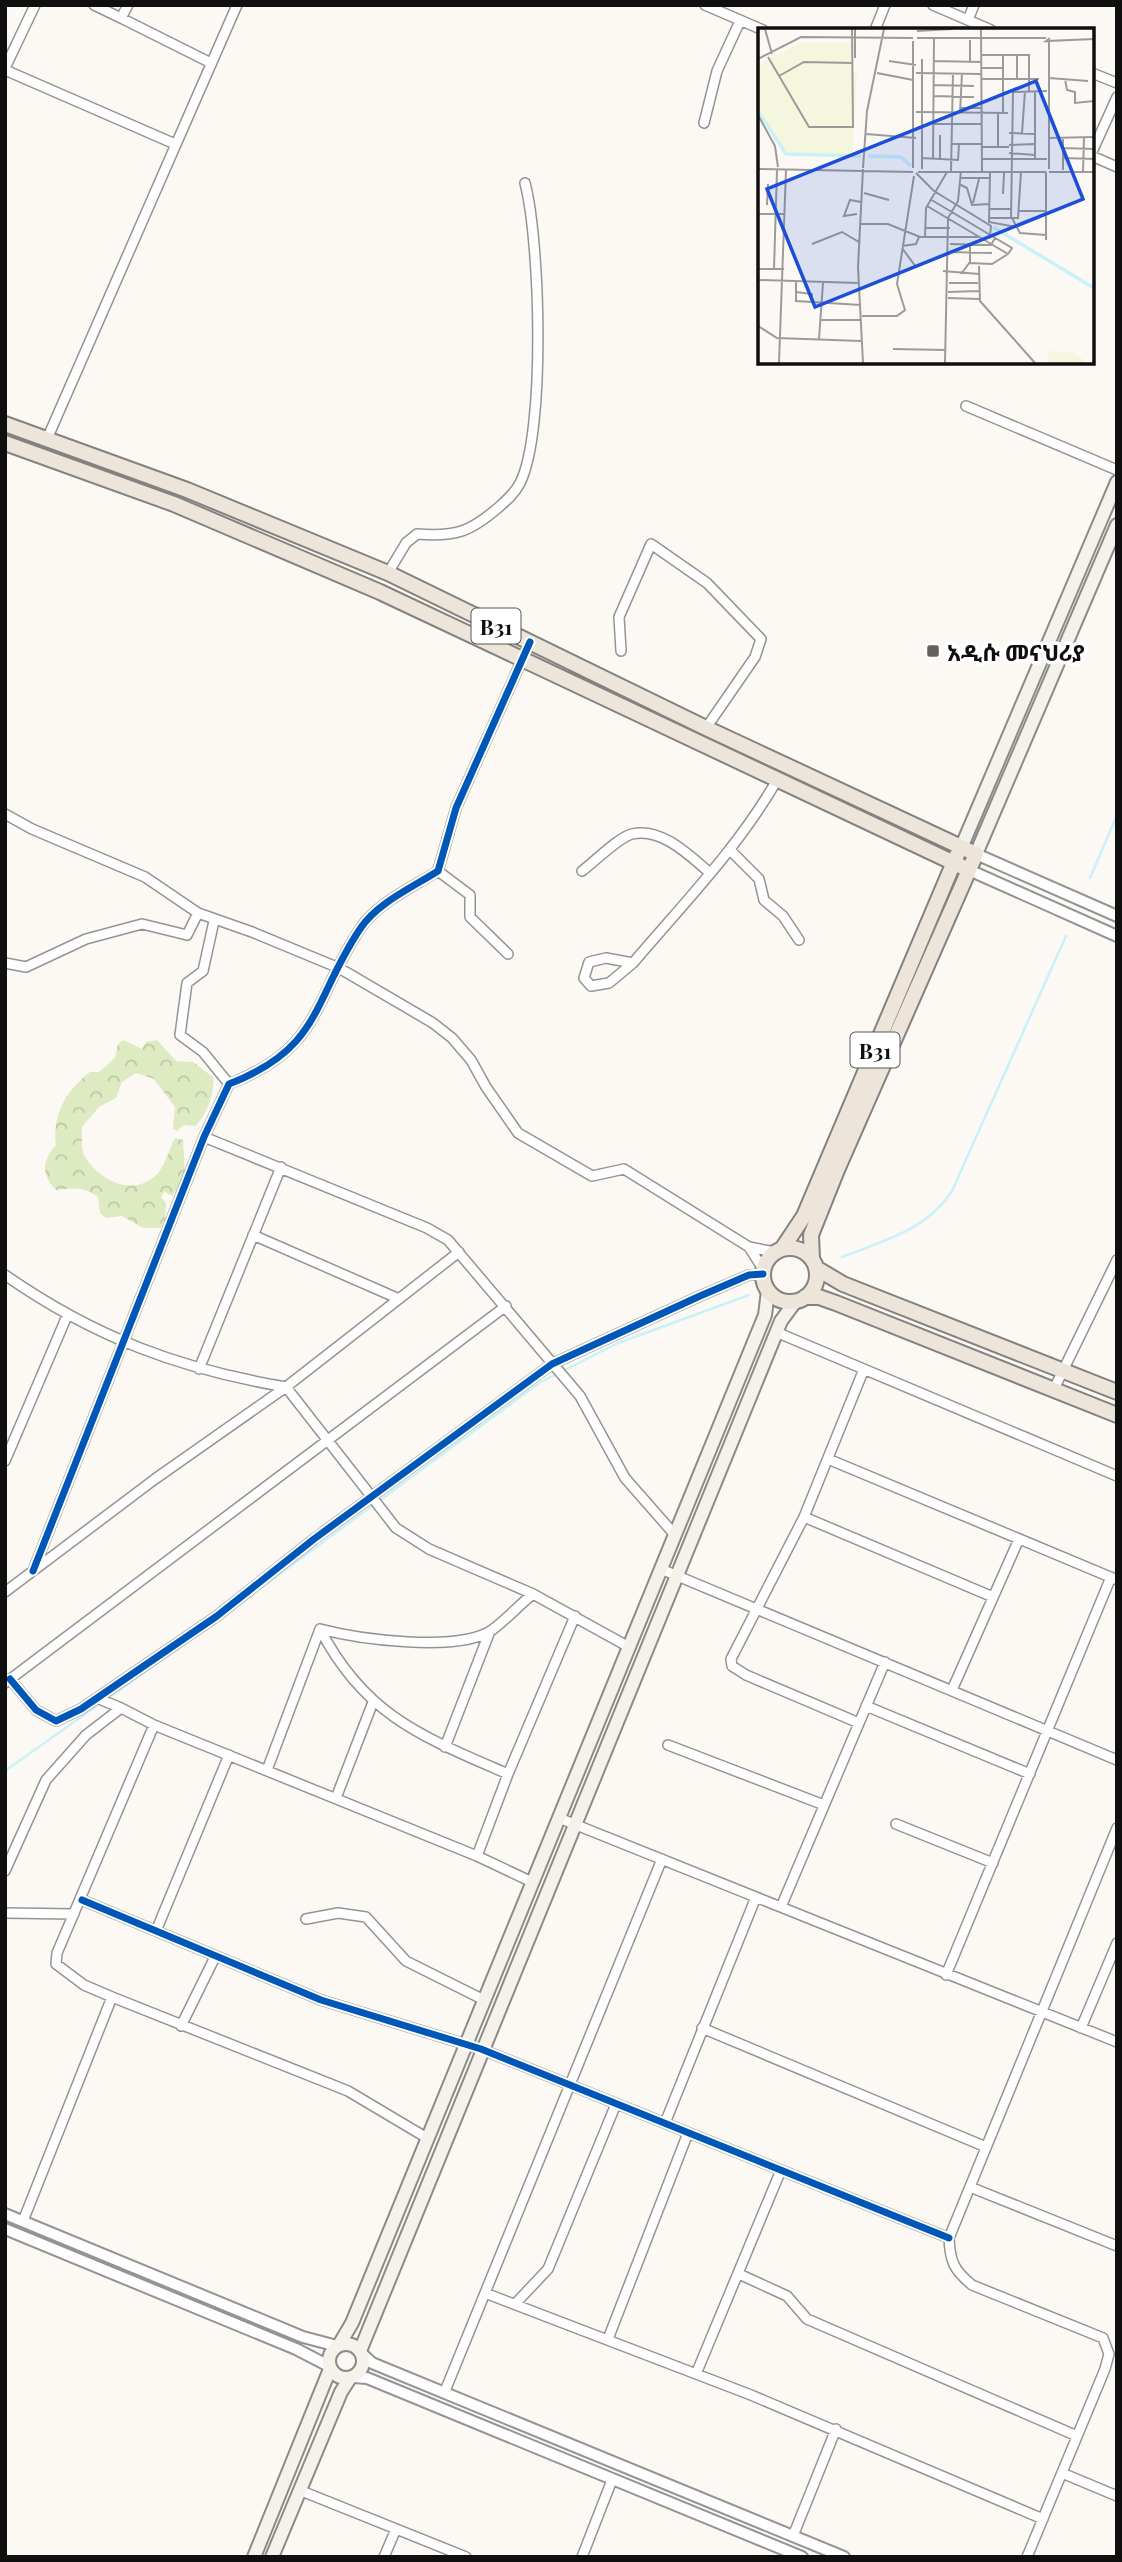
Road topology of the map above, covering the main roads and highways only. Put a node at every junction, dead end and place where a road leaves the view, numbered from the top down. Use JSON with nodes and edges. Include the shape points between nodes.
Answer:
{"nodes":[{"id":1,"x":5,"y":424,"type":"edge"},
{"id":2,"x":5,"y":443,"type":"edge"},
{"id":3,"x":82,"y":453,"type":"junction"},
{"id":4,"x":76,"y":468,"type":"junction"},
{"id":5,"x":1117,"y":482,"type":"edge"},
{"id":6,"x":1117,"y":525,"type":"edge"},
{"id":7,"x":961,"y":848,"type":"junction"},
{"id":8,"x":976,"y":855,"type":"junction"},
{"id":9,"x":954,"y":863,"type":"junction"},
{"id":10,"x":969,"y":870,"type":"junction"},
{"id":11,"x":778,"y":1250,"type":"junction"},
{"id":12,"x":814,"y":1263,"type":"junction"},
{"id":13,"x":768,"y":1292,"type":"junction"},
{"id":14,"x":800,"y":1299,"type":"junction"},
{"id":15,"x":1117,"y":1392,"type":"edge"},
{"id":16,"x":1117,"y":1415,"type":"edge"},
{"id":17,"x":611,"y":1690,"type":"junction"},
{"id":18,"x":627,"y":1696,"type":"junction"},
{"id":19,"x":338,"y":2345,"type":"junction"},
{"id":20,"x":361,"y":2352,"type":"junction"},
{"id":21,"x":330,"y":2368,"type":"junction"},
{"id":22,"x":351,"y":2378,"type":"junction"},
{"id":23,"x":254,"y":2557,"type":"edge"},
{"id":24,"x":272,"y":2557,"type":"edge"}],
"edges":[{"from":1,"to":3,"type":"main road","number":"B31"},
{"from":2,"to":4,"type":"main road","number":"B31"},
{"from":3,"to":4,"type":"main road"},
{"from":3,"to":7,"type":"main road","number":"B31","via":[[388,573]]},
{"from":4,"to":9,"type":"main road","number":"B31","via":[[245,533],[380,592]]},
{"from":5,"to":7,"type":"main road"},
{"from":6,"to":8,"type":"main road"},
{"from":7,"to":8,"type":"main road","number":"B31"},
{"from":7,"to":9,"type":"main road","number":"B31"},
{"from":8,"to":10,"type":"main road","number":"B31"},
{"from":9,"to":10,"type":"main road","number":"B31"},
{"from":9,"to":11,"type":"main road","number":"B31","via":[[804,1216]]},
{"from":10,"to":12,"type":"main road","number":"B31","via":[[822,1207],[811,1235]]},
{"from":11,"to":12,"type":"main road","via":[[799,1249]]},
{"from":11,"to":13,"type":"main road","via":[[763,1271]]},
{"from":12,"to":14,"type":"main road","via":[[816,1284]]},
{"from":12,"to":15,"type":"main road","via":[[843,1284]]},
{"from":13,"to":14,"type":"main road","via":[[780,1301]]},
{"from":13,"to":17,"type":"main road","via":[[765,1315]]},
{"from":14,"to":16,"type":"main road","via":[[819,1297],[836,1303]]},
{"from":14,"to":18,"type":"main road","via":[[776,1332]]},
{"from":17,"to":18,"type":"main road"},
{"from":17,"to":19,"type":"main road","via":[[352,2323]]},
{"from":18,"to":20,"type":"main road"},
{"from":19,"to":20,"type":"main road","via":[[348,2344]]},
{"from":19,"to":21,"type":"main road","via":[[330,2355]]},
{"from":20,"to":22,"type":"main road","via":[[361,2370]]},
{"from":21,"to":22,"type":"main road","via":[[338,2377]]},
{"from":21,"to":23,"type":"main road"},
{"from":22,"to":24,"type":"main road"}]}
